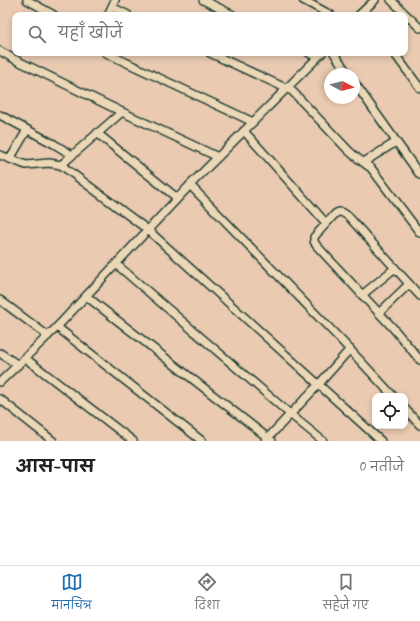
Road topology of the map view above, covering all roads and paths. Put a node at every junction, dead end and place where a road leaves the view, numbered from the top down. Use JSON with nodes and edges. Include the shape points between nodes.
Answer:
{"nodes":[{"id":1,"x":27,"y":0,"type":"edge"},
{"id":2,"x":115,"y":0,"type":"edge"},
{"id":3,"x":203,"y":0,"type":"edge"},
{"id":4,"x":303,"y":0,"type":"edge"},
{"id":5,"x":375,"y":0,"type":"edge"},
{"id":6,"x":391,"y":0,"type":"edge"},
{"id":7,"x":112,"y":7,"type":"junction"},
{"id":8,"x":49,"y":12,"type":"edge"},
{"id":9,"x":110,"y":12,"type":"edge"},
{"id":10,"x":122,"y":12,"type":"edge"},
{"id":11,"x":227,"y":12,"type":"edge"},
{"id":12,"x":326,"y":12,"type":"edge"},
{"id":13,"x":365,"y":12,"type":"edge"},
{"id":14,"x":403,"y":12,"type":"edge"},
{"id":15,"x":408,"y":16,"type":"edge"},
{"id":16,"x":420,"y":28,"type":"edge"},
{"id":17,"x":0,"y":51,"type":"edge"},
{"id":18,"x":112,"y":56,"type":"edge"},
{"id":19,"x":216,"y":56,"type":"edge"},
{"id":20,"x":319,"y":56,"type":"edge"},
{"id":21,"x":336,"y":56,"type":"edge"},
{"id":22,"x":396,"y":56,"type":"edge"},
{"id":23,"x":344,"y":68,"type":"edge"},
{"id":24,"x":420,"y":88,"type":"edge"},
{"id":25,"x":286,"y":89,"type":"junction"},
{"id":26,"x":360,"y":91,"type":"edge"},
{"id":27,"x":122,"y":112,"type":"junction"},
{"id":28,"x":0,"y":115,"type":"edge"},
{"id":29,"x":253,"y":122,"type":"junction"},
{"id":30,"x":28,"y":130,"type":"junction"},
{"id":31,"x":244,"y":131,"type":"junction"},
{"id":32,"x":97,"y":133,"type":"junction"},
{"id":33,"x":396,"y":142,"type":"junction"},
{"id":34,"x":0,"y":155,"type":"edge"},
{"id":35,"x":72,"y":155,"type":"junction"},
{"id":36,"x":218,"y":157,"type":"junction"},
{"id":37,"x":10,"y":159,"type":"junction"},
{"id":38,"x":364,"y":162,"type":"junction"},
{"id":39,"x":61,"y":165,"type":"junction"},
{"id":40,"x":420,"y":175,"type":"edge"},
{"id":41,"x":190,"y":185,"type":"junction"},
{"id":42,"x":177,"y":198,"type":"junction"},
{"id":43,"x":326,"y":223,"type":"junction"},
{"id":44,"x":148,"y":230,"type":"junction"},
{"id":45,"x":420,"y":233,"type":"edge"},
{"id":46,"x":116,"y":264,"type":"junction"},
{"id":47,"x":395,"y":268,"type":"junction"},
{"id":48,"x":409,"y":284,"type":"junction"},
{"id":49,"x":362,"y":295,"type":"junction"},
{"id":50,"x":86,"y":296,"type":"junction"},
{"id":51,"x":420,"y":296,"type":"edge"},
{"id":52,"x":0,"y":300,"type":"edge"},
{"id":53,"x":379,"y":313,"type":"junction"},
{"id":54,"x":57,"y":327,"type":"junction"},
{"id":55,"x":48,"y":336,"type":"junction"},
{"id":56,"x":350,"y":349,"type":"junction"},
{"id":57,"x":0,"y":353,"type":"edge"},
{"id":58,"x":25,"y":358,"type":"junction"},
{"id":59,"x":420,"y":360,"type":"edge"},
{"id":60,"x":18,"y":365,"type":"junction"},
{"id":61,"x":0,"y":382,"type":"edge"},
{"id":62,"x":319,"y":384,"type":"junction"},
{"id":63,"x":390,"y":393,"type":"edge"},
{"id":64,"x":0,"y":399,"type":"edge"},
{"id":65,"x":408,"y":412,"type":"edge"},
{"id":66,"x":290,"y":414,"type":"junction"},
{"id":67,"x":420,"y":425,"type":"edge"},
{"id":68,"x":268,"y":440,"type":"edge"},
{"id":69,"x":53,"y":441,"type":"edge"},
{"id":70,"x":133,"y":441,"type":"edge"},
{"id":71,"x":202,"y":441,"type":"edge"},
{"id":72,"x":323,"y":441,"type":"edge"},
{"id":73,"x":381,"y":441,"type":"edge"}],
"edges":[{"from":1,"to":8,"type":"street"},
{"from":2,"to":7,"type":"street"},
{"from":3,"to":11,"type":"street"},
{"from":4,"to":12,"type":"street"},
{"from":5,"to":13,"type":"street"},
{"from":6,"to":14,"type":"street"},
{"from":7,"to":9,"type":"street"},
{"from":7,"to":10,"type":"street"},
{"from":15,"to":16,"type":"street"},
{"from":17,"to":27,"type":"street"},
{"from":18,"to":29,"type":"street"},
{"from":19,"to":25,"type":"street"},
{"from":20,"to":25,"type":"street"},
{"from":21,"to":23,"type":"street"},
{"from":22,"to":24,"type":"street"},
{"from":25,"to":29,"type":"street"},
{"from":25,"to":38,"type":"street","via":[[296,94],[355,157]]},
{"from":26,"to":33,"type":"street"},
{"from":27,"to":32,"type":"street"},
{"from":27,"to":36,"type":"street"},
{"from":28,"to":30,"type":"street"},
{"from":29,"to":31,"type":"street"},
{"from":30,"to":35,"type":"street"},
{"from":30,"to":37,"type":"street"},
{"from":31,"to":36,"type":"street"},
{"from":31,"to":43,"type":"street"},
{"from":32,"to":35,"type":"street"},
{"from":32,"to":42,"type":"street"},
{"from":33,"to":38,"type":"street"},
{"from":33,"to":40,"type":"street"},
{"from":34,"to":37,"type":"street"},
{"from":35,"to":39,"type":"street"},
{"from":36,"to":41,"type":"street"},
{"from":37,"to":39,"type":"street","via":[[26,165]]},
{"from":38,"to":45,"type":"street"},
{"from":39,"to":44,"type":"street"},
{"from":41,"to":42,"type":"street"},
{"from":41,"to":56,"type":"street"},
{"from":42,"to":44,"type":"street"},
{"from":43,"to":47,"type":"street","via":[[338,212],[348,216]]},
{"from":43,"to":49,"type":"street","via":[[314,237],[316,245]]},
{"from":44,"to":46,"type":"street"},
{"from":44,"to":62,"type":"street"},
{"from":46,"to":50,"type":"street"},
{"from":46,"to":66,"type":"street"},
{"from":47,"to":48,"type":"street"},
{"from":47,"to":49,"type":"street"},
{"from":48,"to":51,"type":"street"},
{"from":48,"to":53,"type":"street"},
{"from":49,"to":53,"type":"street"},
{"from":50,"to":54,"type":"street"},
{"from":50,"to":68,"type":"street"},
{"from":52,"to":55,"type":"street"},
{"from":53,"to":59,"type":"street"},
{"from":54,"to":55,"type":"street"},
{"from":54,"to":71,"type":"street"},
{"from":55,"to":58,"type":"street"},
{"from":56,"to":62,"type":"street"},
{"from":56,"to":63,"type":"street"},
{"from":57,"to":60,"type":"street"},
{"from":58,"to":60,"type":"street"},
{"from":58,"to":70,"type":"street"},
{"from":60,"to":61,"type":"street"},
{"from":62,"to":66,"type":"street"},
{"from":62,"to":73,"type":"street"},
{"from":64,"to":69,"type":"street"},
{"from":65,"to":67,"type":"street"},
{"from":66,"to":68,"type":"street"},
{"from":66,"to":72,"type":"street"}]}
